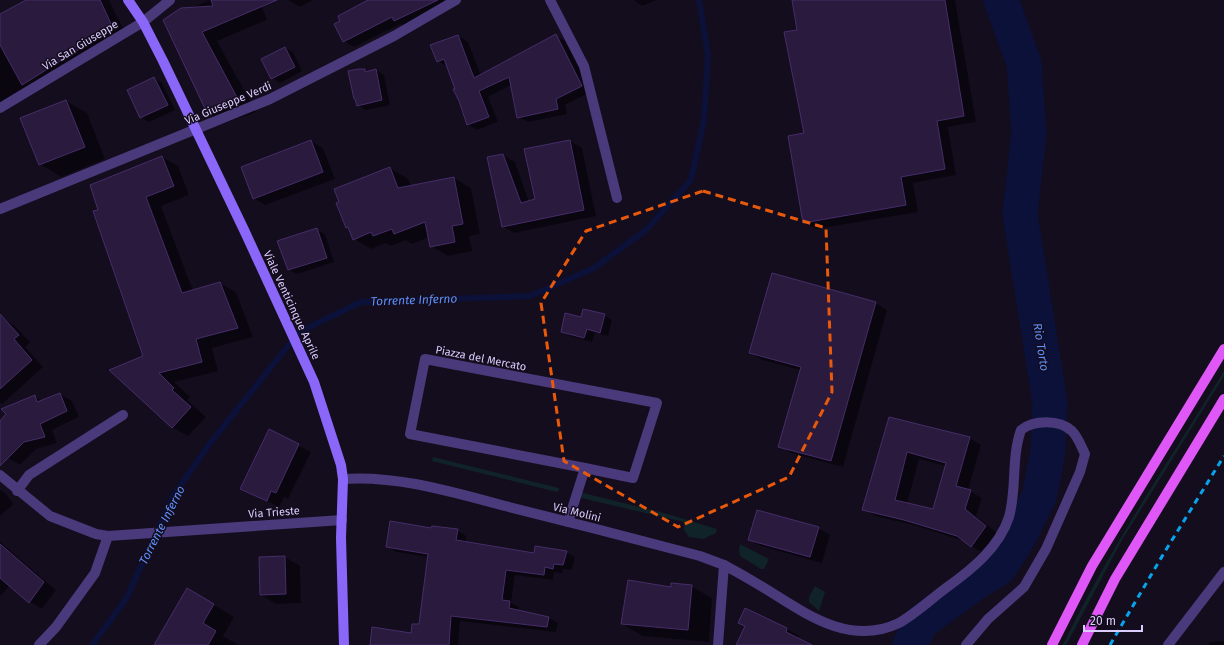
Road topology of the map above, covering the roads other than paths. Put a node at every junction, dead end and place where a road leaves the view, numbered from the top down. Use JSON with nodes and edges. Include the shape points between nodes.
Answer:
{"nodes":[{"id":1,"x":128,"y":0,"type":"edge"},
{"id":2,"x":170,"y":0,"type":"edge"},
{"id":3,"x":456,"y":0,"type":"edge"},
{"id":4,"x":550,"y":0,"type":"edge"},
{"id":5,"x":143,"y":22,"type":"junction"},
{"id":6,"x":0,"y":108,"type":"edge"},
{"id":7,"x":197,"y":130,"type":"junction"},
{"id":8,"x":617,"y":198,"type":"dead end"},
{"id":9,"x":0,"y":209,"type":"edge"},
{"id":10,"x":1224,"y":349,"type":"edge"},
{"id":11,"x":1224,"y":399,"type":"edge"},
{"id":12,"x":123,"y":415,"type":"dead end"},
{"id":13,"x":585,"y":468,"type":"junction"},
{"id":14,"x":0,"y":475,"type":"edge"},
{"id":15,"x":343,"y":478,"type":"junction"},
{"id":16,"x":17,"y":491,"type":"junction"},
{"id":17,"x":342,"y":520,"type":"junction"},
{"id":18,"x":568,"y":522,"type":"junction"},
{"id":19,"x":108,"y":536,"type":"junction"},
{"id":20,"x":724,"y":565,"type":"junction"},
{"id":21,"x":1224,"y":572,"type":"edge"},
{"id":22,"x":1059,"y":631,"type":"junction"},
{"id":23,"x":39,"y":645,"type":"edge"},
{"id":24,"x":344,"y":645,"type":"edge"},
{"id":25,"x":718,"y":645,"type":"edge"},
{"id":26,"x":966,"y":645,"type":"edge"},
{"id":27,"x":1048,"y":645,"type":"edge"},
{"id":28,"x":1052,"y":645,"type":"edge"},
{"id":29,"x":1082,"y":645,"type":"edge"},
{"id":30,"x":1168,"y":645,"type":"edge"}],
"edges":[{"from":1,"to":5,"type":"main road","name":"Viale Venticinque Aprile"},
{"from":2,"to":5,"type":"street","name":"Via San Giuseppe"},
{"from":3,"to":7,"type":"street","name":"Via Giuseppe Verdi","via":[[394,36],[270,99]]},
{"from":4,"to":8,"type":"street","via":[[584,66]]},
{"from":5,"to":6,"type":"street","name":"Via San Giuseppe"},
{"from":5,"to":7,"type":"main road","name":"Viale Venticinque Aprile"},
{"from":7,"to":9,"type":"street","name":"Via Giuseppe Verdi"},
{"from":7,"to":15,"type":"main road","name":"Viale Venticinque Aprile","via":[[314,382]]},
{"from":10,"to":22,"type":"main road","via":[[1096,560]]},
{"from":11,"to":29,"type":"main road","via":[[1115,579]]},
{"from":12,"to":16,"type":"street","via":[[39,467]]},
{"from":13,"to":13,"type":"street","name":"Piazza del Mercato","via":[[633,478],[657,403],[425,359],[410,434]]},
{"from":13,"to":18,"type":"street"},
{"from":14,"to":16,"type":"street"},
{"from":15,"to":17,"type":"main road","name":"Viale Venticinque Aprile"},
{"from":15,"to":18,"type":"street","name":"Via Molini","via":[[387,479],[448,491]]},
{"from":16,"to":19,"type":"street","via":[[50,516],[96,534]]},
{"from":17,"to":19,"type":"street","name":"Via Trieste"},
{"from":17,"to":24,"type":"main road","name":"Viale Venticinque Aprile"},
{"from":18,"to":20,"type":"street","name":"Via Molini","via":[[700,556]]},
{"from":19,"to":23,"type":"street","via":[[95,574],[56,627]]},
{"from":20,"to":25,"type":"street"},
{"from":20,"to":26,"type":"street","name":"Via Molini","via":[[831,627],[876,631],[900,622],[969,571],[998,540],[1009,517],[1016,443],[1021,430],[1034,423],[1062,425],[1072,431],[1084,454],[1080,472],[1046,549],[1024,587],[988,619]]},
{"from":21,"to":30,"type":"street"},
{"from":22,"to":27,"type":"main road"},
{"from":22,"to":28,"type":"main road"}]}
